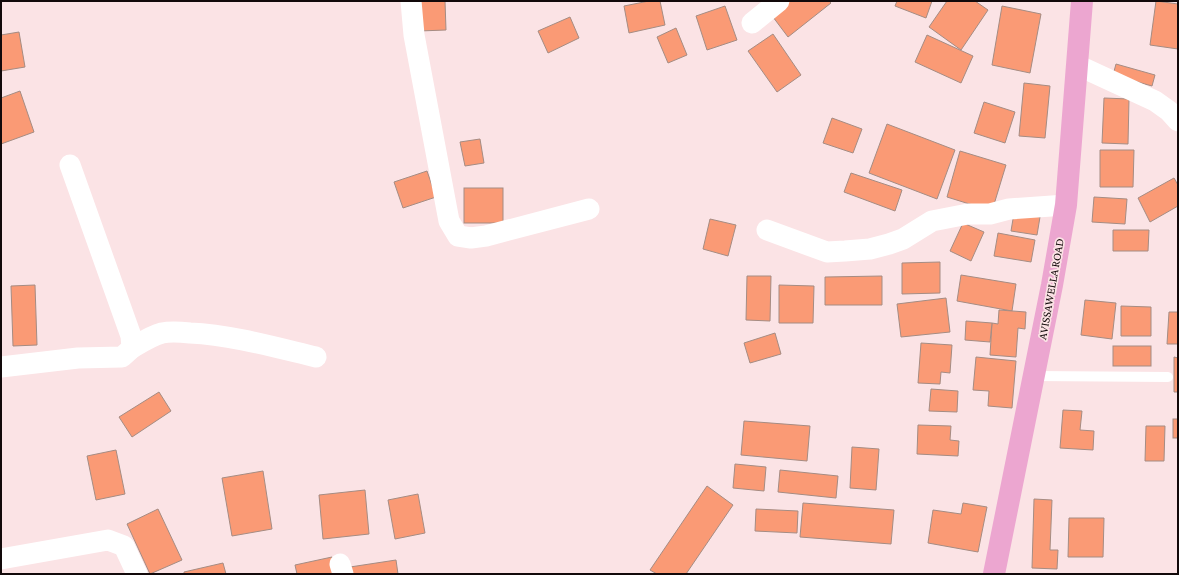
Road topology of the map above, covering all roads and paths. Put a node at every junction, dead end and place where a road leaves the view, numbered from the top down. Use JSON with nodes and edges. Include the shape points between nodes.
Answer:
{"nodes":[{"id":1,"x":411,"y":1,"type":"edge"},
{"id":2,"x":779,"y":1,"type":"edge"},
{"id":3,"x":1082,"y":1,"type":"edge"},
{"id":4,"x":752,"y":23,"type":"dead end"},
{"id":5,"x":1077,"y":65,"type":"junction"},
{"id":6,"x":1178,"y":121,"type":"edge"},
{"id":7,"x":70,"y":165,"type":"dead end"},
{"id":8,"x":1066,"y":205,"type":"junction"},
{"id":9,"x":589,"y":209,"type":"dead end"},
{"id":10,"x":767,"y":230,"type":"dead end"},
{"id":11,"x":132,"y":348,"type":"junction"},
{"id":12,"x":316,"y":357,"type":"dead end"},
{"id":13,"x":1,"y":367,"type":"edge"},
{"id":14,"x":1034,"y":376,"type":"junction"},
{"id":15,"x":1168,"y":377,"type":"dead end"},
{"id":16,"x":1,"y":558,"type":"edge"},
{"id":17,"x":137,"y":574,"type":"edge"},
{"id":18,"x":994,"y":574,"type":"edge"}],
"edges":[{"from":1,"to":9,"type":"street","via":[[414,35],[449,221],[458,236],[486,236]]},
{"from":2,"to":4,"type":"street"},
{"from":3,"to":5,"type":"main road","name":"AVISSAWELLA ROAD"},
{"from":5,"to":6,"type":"street","via":[[1155,101]]},
{"from":5,"to":8,"type":"main road","name":"AVISSAWELLA ROAD"},
{"from":7,"to":11,"type":"street","via":[[131,336]]},
{"from":8,"to":10,"type":"street","via":[[1009,209],[990,214],[968,214],[932,221],[903,239],[870,249],[827,252]]},
{"from":8,"to":14,"type":"main road","name":"AVISSAWELLA ROAD"},
{"from":11,"to":12,"type":"street","via":[[164,333],[199,333],[240,339]]},
{"from":11,"to":13,"type":"street","via":[[122,357],[78,358]]},
{"from":14,"to":15,"type":"lane"},
{"from":14,"to":18,"type":"main road","name":"AVISSAWELLA ROAD"},
{"from":16,"to":17,"type":"street","via":[[108,540],[124,546]]}]}
